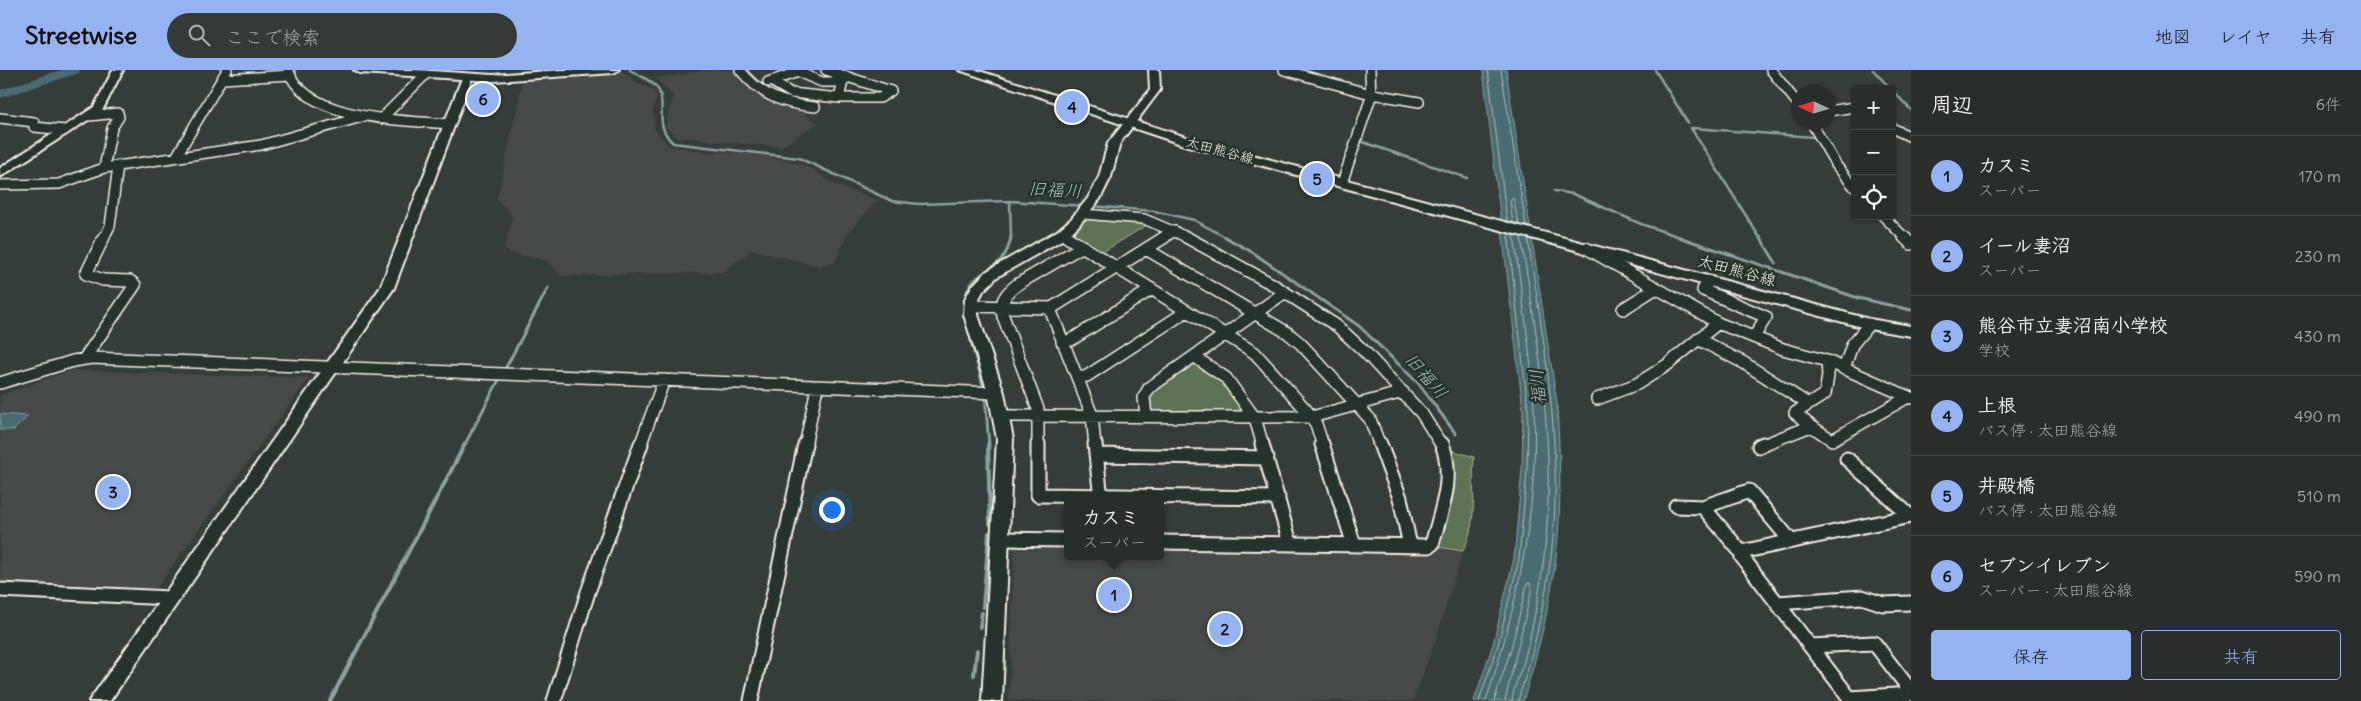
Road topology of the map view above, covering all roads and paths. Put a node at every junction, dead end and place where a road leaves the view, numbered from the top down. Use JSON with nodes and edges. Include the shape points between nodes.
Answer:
{"nodes":[{"id":1,"x":118,"y":70,"type":"edge"},
{"id":2,"x":227,"y":70,"type":"edge"},
{"id":3,"x":360,"y":70,"type":"edge"},
{"id":4,"x":613,"y":70,"type":"edge"},
{"id":5,"x":740,"y":70,"type":"edge"},
{"id":6,"x":826,"y":70,"type":"edge"},
{"id":7,"x":965,"y":70,"type":"edge"},
{"id":8,"x":1154,"y":70,"type":"edge"},
{"id":9,"x":1284,"y":70,"type":"edge"},
{"id":10,"x":1370,"y":70,"type":"edge"},
{"id":11,"x":1771,"y":70,"type":"edge"},
{"id":12,"x":801,"y":71,"type":"edge"},
{"id":13,"x":290,"y":73,"type":"edge"},
{"id":14,"x":425,"y":75,"type":"junction"},
{"id":15,"x":467,"y":78,"type":"junction"},
{"id":16,"x":222,"y":79,"type":"junction"},
{"id":17,"x":845,"y":80,"type":"junction"},
{"id":18,"x":771,"y":81,"type":"junction"},
{"id":19,"x":753,"y":87,"type":"junction"},
{"id":20,"x":1372,"y":94,"type":"junction"},
{"id":21,"x":1791,"y":95,"type":"edge"},
{"id":22,"x":839,"y":98,"type":"junction"},
{"id":23,"x":1419,"y":102,"type":"dead end"},
{"id":24,"x":816,"y":107,"type":"dead end"},
{"id":25,"x":1851,"y":108,"type":"edge"},
{"id":26,"x":1836,"y":110,"type":"edge"},
{"id":27,"x":89,"y":116,"type":"junction"},
{"id":28,"x":362,"y":117,"type":"junction"},
{"id":29,"x":0,"y":118,"type":"edge"},
{"id":30,"x":381,"y":119,"type":"junction"},
{"id":31,"x":1130,"y":123,"type":"junction"},
{"id":32,"x":449,"y":124,"type":"junction"},
{"id":33,"x":66,"y":130,"type":"junction"},
{"id":34,"x":1815,"y":130,"type":"edge"},
{"id":35,"x":1896,"y":130,"type":"edge"},
{"id":36,"x":1911,"y":137,"type":"edge"},
{"id":37,"x":176,"y":157,"type":"junction"},
{"id":38,"x":118,"y":166,"type":"junction"},
{"id":39,"x":104,"y":168,"type":"junction"},
{"id":40,"x":0,"y":173,"type":"edge"},
{"id":41,"x":1342,"y":183,"type":"junction"},
{"id":42,"x":1851,"y":184,"type":"edge"},
{"id":43,"x":0,"y":185,"type":"edge"},
{"id":44,"x":1087,"y":208,"type":"junction"},
{"id":45,"x":1887,"y":220,"type":"edge"},
{"id":46,"x":1176,"y":231,"type":"junction"},
{"id":47,"x":1062,"y":234,"type":"junction"},
{"id":48,"x":1911,"y":244,"type":"edge"},
{"id":49,"x":1082,"y":246,"type":"junction"},
{"id":50,"x":1586,"y":248,"type":"junction"},
{"id":51,"x":1146,"y":249,"type":"junction"},
{"id":52,"x":1116,"y":267,"type":"junction"},
{"id":53,"x":1708,"y":281,"type":"junction"},
{"id":54,"x":1656,"y":288,"type":"junction"},
{"id":55,"x":1152,"y":289,"type":"junction"},
{"id":56,"x":1284,"y":293,"type":"junction"},
{"id":57,"x":971,"y":306,"type":"junction"},
{"id":58,"x":1002,"y":307,"type":"junction"},
{"id":59,"x":1051,"y":308,"type":"junction"},
{"id":60,"x":1623,"y":309,"type":"dead end"},
{"id":61,"x":1187,"y":311,"type":"junction"},
{"id":62,"x":1256,"y":314,"type":"junction"},
{"id":63,"x":1718,"y":322,"type":"junction"},
{"id":64,"x":1869,"y":324,"type":"junction"},
{"id":65,"x":1911,"y":331,"type":"edge"},
{"id":66,"x":1226,"y":335,"type":"junction"},
{"id":67,"x":1754,"y":337,"type":"junction"},
{"id":68,"x":1698,"y":339,"type":"junction"},
{"id":69,"x":1062,"y":342,"type":"junction"},
{"id":70,"x":1195,"y":357,"type":"junction"},
{"id":71,"x":84,"y":359,"type":"junction"},
{"id":72,"x":1827,"y":361,"type":"junction"},
{"id":73,"x":332,"y":368,"type":"junction"},
{"id":74,"x":1844,"y":369,"type":"junction"},
{"id":75,"x":1078,"y":378,"type":"junction"},
{"id":76,"x":664,"y":380,"type":"junction"},
{"id":77,"x":0,"y":384,"type":"edge"},
{"id":78,"x":817,"y":386,"type":"junction"},
{"id":79,"x":1403,"y":392,"type":"junction"},
{"id":80,"x":996,"y":393,"type":"junction"},
{"id":81,"x":1597,"y":398,"type":"dead end"},
{"id":82,"x":1910,"y":398,"type":"edge"},
{"id":83,"x":1808,"y":404,"type":"junction"},
{"id":84,"x":1359,"y":405,"type":"junction"},
{"id":85,"x":1002,"y":416,"type":"junction"},
{"id":86,"x":1039,"y":416,"type":"junction"},
{"id":87,"x":1092,"y":416,"type":"junction"},
{"id":88,"x":1146,"y":416,"type":"junction"},
{"id":89,"x":1312,"y":417,"type":"junction"},
{"id":90,"x":1256,"y":418,"type":"junction"},
{"id":91,"x":1811,"y":426,"type":"junction"},
{"id":92,"x":1759,"y":446,"type":"dead end"},
{"id":93,"x":1096,"y":455,"type":"junction"},
{"id":94,"x":1267,"y":458,"type":"junction"},
{"id":95,"x":1847,"y":459,"type":"dead end"},
{"id":96,"x":1101,"y":495,"type":"edge"},
{"id":97,"x":1064,"y":496,"type":"edge"},
{"id":98,"x":1164,"y":498,"type":"edge"},
{"id":99,"x":1278,"y":498,"type":"junction"},
{"id":100,"x":1676,"y":506,"type":"dead end"},
{"id":101,"x":1703,"y":507,"type":"junction"},
{"id":102,"x":1910,"y":516,"type":"edge"},
{"id":103,"x":1000,"y":539,"type":"junction"},
{"id":104,"x":1064,"y":540,"type":"edge"},
{"id":105,"x":1791,"y":541,"type":"junction"},
{"id":106,"x":1164,"y":542,"type":"edge"},
{"id":107,"x":1290,"y":543,"type":"junction"},
{"id":108,"x":1354,"y":545,"type":"junction"},
{"id":109,"x":1410,"y":546,"type":"junction"},
{"id":110,"x":1741,"y":552,"type":"junction"},
{"id":111,"x":0,"y":590,"type":"edge"},
{"id":112,"x":170,"y":598,"type":"junction"},
{"id":113,"x":1777,"y":603,"type":"junction"},
{"id":114,"x":1911,"y":603,"type":"edge"},
{"id":115,"x":1810,"y":646,"type":"junction"},
{"id":116,"x":1911,"y":693,"type":"edge"},
{"id":117,"x":1851,"y":700,"type":"edge"},
{"id":118,"x":99,"y":701,"type":"edge"},
{"id":119,"x":554,"y":701,"type":"edge"},
{"id":120,"x":751,"y":701,"type":"edge"},
{"id":121,"x":992,"y":701,"type":"edge"}],
"edges":[{"from":1,"to":27,"type":"street","via":[[98,109]]},
{"from":2,"to":16,"type":"street"},
{"from":3,"to":14,"type":"main road"},
{"from":4,"to":15,"type":"main road"},
{"from":5,"to":19,"type":"street"},
{"from":6,"to":17,"type":"street"},
{"from":7,"to":31,"type":"main road","name":"太田熊谷線"},
{"from":8,"to":31,"type":"street","via":[[1155,90]]},
{"from":9,"to":20,"type":"street"},
{"from":10,"to":20,"type":"street"},
{"from":11,"to":21,"type":"street"},
{"from":12,"to":17,"type":"street","via":[[822,82]]},
{"from":12,"to":18,"type":"street"},
{"from":13,"to":16,"type":"street"},
{"from":13,"to":28,"type":"street","via":[[292,82],[307,94]]},
{"from":14,"to":15,"type":"main road"},
{"from":14,"to":30,"type":"street"},
{"from":15,"to":32,"type":"street"},
{"from":16,"to":37,"type":"street"},
{"from":17,"to":22,"type":"street"},
{"from":17,"to":22,"type":"street","via":[[891,91],[880,98]]},
{"from":18,"to":19,"type":"street"},
{"from":18,"to":22,"type":"street","via":[[791,93]]},
{"from":19,"to":24,"type":"street","via":[[789,105]]},
{"from":20,"to":23,"type":"street"},
{"from":20,"to":41,"type":"street"},
{"from":25,"to":26,"type":"street"},
{"from":27,"to":33,"type":"street"},
{"from":27,"to":39,"type":"street","via":[[118,114],[119,117],[112,128]]},
{"from":28,"to":30,"type":"street"},
{"from":28,"to":37,"type":"street","via":[[261,145]]},
{"from":29,"to":33,"type":"street","via":[[34,122],[34,127]]},
{"from":30,"to":32,"type":"street"},
{"from":31,"to":41,"type":"main road","name":"太田熊谷線","via":[[1184,141]]},
{"from":31,"to":44,"type":"street","via":[[1114,143],[1105,177]]},
{"from":32,"to":73,"type":"street","via":[[387,288]]},
{"from":33,"to":40,"type":"street"},
{"from":34,"to":42,"type":"street"},
{"from":35,"to":36,"type":"street"},
{"from":37,"to":38,"type":"street"},
{"from":38,"to":39,"type":"street"},
{"from":38,"to":71,"type":"street","via":[[110,226],[86,274],[103,280],[130,281],[135,285]]},
{"from":39,"to":43,"type":"street","via":[[59,184]]},
{"from":41,"to":50,"type":"main road","name":"太田熊谷線"},
{"from":44,"to":46,"type":"street","via":[[1144,219]]},
{"from":44,"to":47,"type":"street"},
{"from":45,"to":48,"type":"street"},
{"from":46,"to":51,"type":"street"},
{"from":46,"to":56,"type":"street"},
{"from":47,"to":49,"type":"street"},
{"from":47,"to":57,"type":"street","via":[[992,274],[976,289]]},
{"from":49,"to":52,"type":"street"},
{"from":49,"to":58,"type":"street","via":[[1016,286],[1005,296]]},
{"from":50,"to":53,"type":"main road","name":"太田熊谷線"},
{"from":50,"to":54,"type":"street"},
{"from":51,"to":52,"type":"street"},
{"from":51,"to":62,"type":"street"},
{"from":52,"to":55,"type":"street"},
{"from":52,"to":59,"type":"street"},
{"from":53,"to":64,"type":"main road","name":"太田熊谷線"},
{"from":53,"to":67,"type":"street","via":[[1702,290],[1766,317]]},
{"from":54,"to":60,"type":"street"},
{"from":54,"to":63,"type":"street"},
{"from":55,"to":61,"type":"street"},
{"from":55,"to":69,"type":"street","via":[[1071,340]]},
{"from":56,"to":62,"type":"street"},
{"from":56,"to":79,"type":"street","via":[[1342,331]]},
{"from":57,"to":58,"type":"street"},
{"from":57,"to":80,"type":"street","via":[[978,340]]},
{"from":58,"to":59,"type":"street"},
{"from":58,"to":86,"type":"street"},
{"from":59,"to":69,"type":"street"},
{"from":61,"to":66,"type":"street"},
{"from":61,"to":75,"type":"street","via":[[1087,376]]},
{"from":62,"to":66,"type":"street"},
{"from":62,"to":84,"type":"street","via":[[1302,344]]},
{"from":63,"to":67,"type":"street"},
{"from":63,"to":68,"type":"street"},
{"from":64,"to":65,"type":"main road","name":"太田熊谷線"},
{"from":64,"to":74,"type":"street","via":[[1852,345]]},
{"from":66,"to":70,"type":"street"},
{"from":66,"to":89,"type":"street","via":[[1262,358]]},
{"from":67,"to":72,"type":"street","via":[[1783,350]]},
{"from":68,"to":81,"type":"street","via":[[1667,365],[1636,384]]},
{"from":68,"to":83,"type":"street","via":[[1744,363]]},
{"from":69,"to":75,"type":"street"},
{"from":70,"to":88,"type":"street","via":[[1144,393]]},
{"from":70,"to":90,"type":"street","via":[[1221,373]]},
{"from":71,"to":73,"type":"street"},
{"from":71,"to":77,"type":"street"},
{"from":72,"to":74,"type":"street"},
{"from":72,"to":83,"type":"street","via":[[1825,394]]},
{"from":73,"to":76,"type":"street"},
{"from":73,"to":112,"type":"street"},
{"from":74,"to":82,"type":"street"},
{"from":75,"to":87,"type":"street"},
{"from":76,"to":78,"type":"street"},
{"from":76,"to":119,"type":"street","via":[[588,592]]},
{"from":78,"to":80,"type":"street"},
{"from":78,"to":120,"type":"street"},
{"from":79,"to":84,"type":"street"},
{"from":79,"to":109,"type":"street","via":[[1438,435],[1447,467],[1432,544]]},
{"from":80,"to":85,"type":"street"},
{"from":82,"to":91,"type":"street","via":[[1875,414],[1832,440]]},
{"from":83,"to":91,"type":"street","via":[[1795,413]]},
{"from":84,"to":89,"type":"street"},
{"from":84,"to":109,"type":"street","via":[[1374,427],[1397,489]]},
{"from":85,"to":86,"type":"street"},
{"from":85,"to":103,"type":"street","via":[[1005,440]]},
{"from":86,"to":87,"type":"street"},
{"from":86,"to":97,"type":"street","via":[[1038,495]]},
{"from":87,"to":88,"type":"street"},
{"from":87,"to":93,"type":"street"},
{"from":88,"to":90,"type":"street"},
{"from":89,"to":90,"type":"street"},
{"from":89,"to":108,"type":"street"},
{"from":90,"to":94,"type":"street"},
{"from":91,"to":92,"type":"street"},
{"from":93,"to":94,"type":"street"},
{"from":93,"to":96,"type":"street"},
{"from":94,"to":99,"type":"street"},
{"from":95,"to":102,"type":"street"},
{"from":98,"to":99,"type":"street"},
{"from":99,"to":107,"type":"street"},
{"from":100,"to":101,"type":"street"},
{"from":101,"to":105,"type":"street","via":[[1749,491]]},
{"from":101,"to":110,"type":"street"},
{"from":102,"to":105,"type":"street"},
{"from":103,"to":104,"type":"street"},
{"from":103,"to":121,"type":"street"},
{"from":105,"to":110,"type":"street"},
{"from":106,"to":107,"type":"street"},
{"from":107,"to":108,"type":"street"},
{"from":108,"to":109,"type":"street"},
{"from":110,"to":113,"type":"street"},
{"from":111,"to":112,"type":"street"},
{"from":112,"to":118,"type":"street"},
{"from":113,"to":114,"type":"street","via":[[1862,597],[1883,604]]},
{"from":113,"to":115,"type":"street"},
{"from":115,"to":116,"type":"street","via":[[1874,643]]},
{"from":115,"to":117,"type":"street"},
{"from":116,"to":117,"type":"street"}]}
